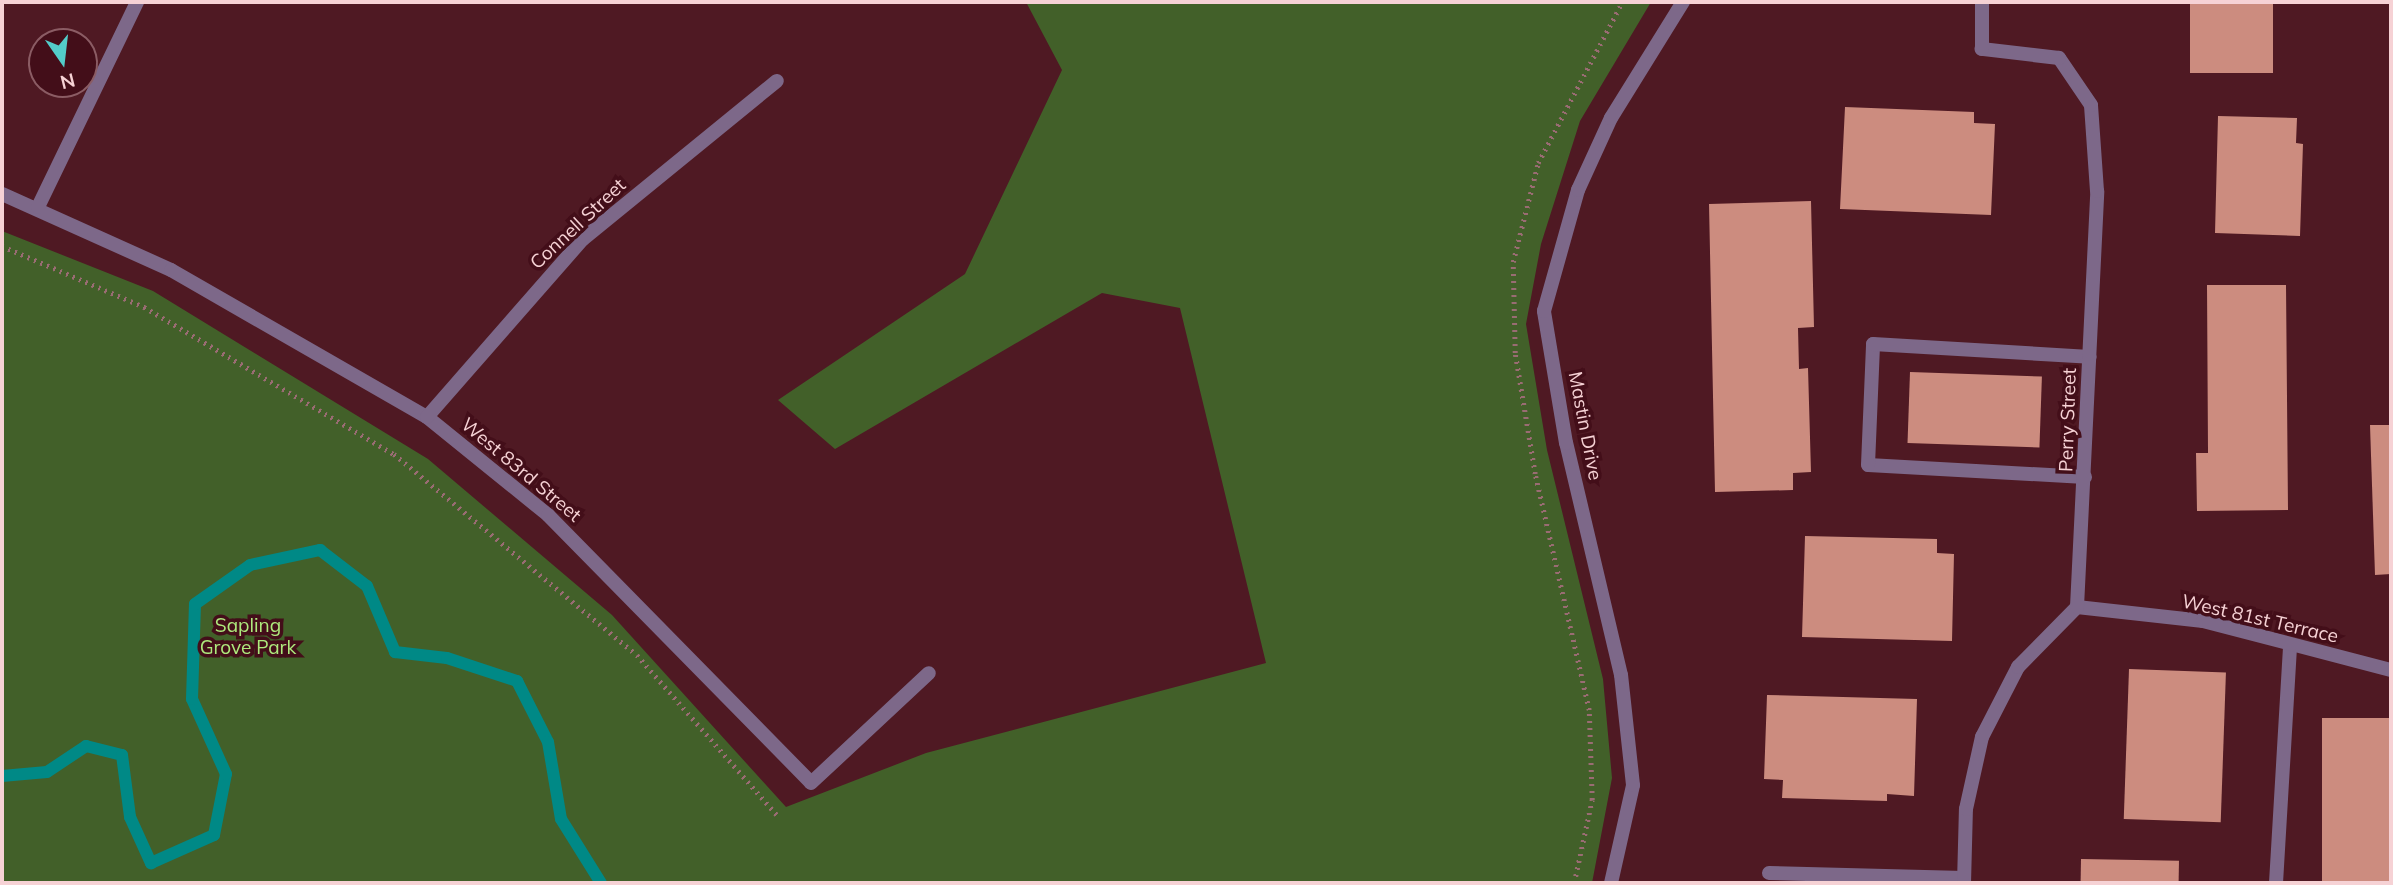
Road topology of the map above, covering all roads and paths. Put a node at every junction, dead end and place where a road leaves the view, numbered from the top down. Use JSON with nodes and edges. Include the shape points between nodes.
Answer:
{"nodes":[{"id":1,"x":137,"y":2,"type":"edge"},
{"id":2,"x":1683,"y":2,"type":"edge"},
{"id":3,"x":1982,"y":2,"type":"edge"},
{"id":4,"x":777,"y":81,"type":"dead end"},
{"id":5,"x":2,"y":194,"type":"edge"},
{"id":6,"x":38,"y":207,"type":"junction"},
{"id":7,"x":2,"y":246,"type":"edge"},
{"id":8,"x":2090,"y":358,"type":"junction"},
{"id":9,"x":427,"y":417,"type":"junction"},
{"id":10,"x":2085,"y":477,"type":"junction"},
{"id":11,"x":2077,"y":607,"type":"junction"},
{"id":12,"x":2290,"y":644,"type":"junction"},
{"id":13,"x":2391,"y":670,"type":"edge"},
{"id":14,"x":929,"y":673,"type":"dead end"},
{"id":15,"x":779,"y":817,"type":"dead end"},
{"id":16,"x":1769,"y":873,"type":"dead end"},
{"id":17,"x":1964,"y":881,"type":"edge"},
{"id":18,"x":1611,"y":883,"type":"edge"},
{"id":19,"x":2276,"y":883,"type":"edge"}],
"edges":[{"from":1,"to":6,"type":"street"},
{"from":2,"to":18,"type":"street","name":"Mastin Drive","via":[[1611,118],[1578,190],[1544,310],[1566,443],[1621,675],[1633,785]]},
{"from":3,"to":8,"type":"street","name":"Perry Street","via":[[1982,48],[2059,58],[2091,105],[2097,191]]},
{"from":4,"to":9,"type":"street","name":"Connell Street","via":[[583,239]]},
{"from":5,"to":6,"type":"street","name":"West 83rd Street"},
{"from":6,"to":9,"type":"street","name":"West 83rd Street","via":[[182,276]]},
{"from":7,"to":15,"type":"path","via":[[144,307],[394,454],[637,656]]},
{"from":8,"to":10,"type":"street","name":"Perry Street"},
{"from":8,"to":10,"type":"street","via":[[1873,344],[1868,465]]},
{"from":9,"to":14,"type":"street","name":"West 83rd Street","via":[[548,515],[811,783]]},
{"from":10,"to":11,"type":"street","name":"Perry Street"},
{"from":11,"to":12,"type":"street","name":"West 81st Terrace","via":[[2203,621]]},
{"from":11,"to":17,"type":"street","via":[[2018,667],[1982,737],[1966,810]]},
{"from":12,"to":13,"type":"street","name":"West 81st Terrace"},
{"from":12,"to":19,"type":"street"},
{"from":16,"to":17,"type":"street"}]}
